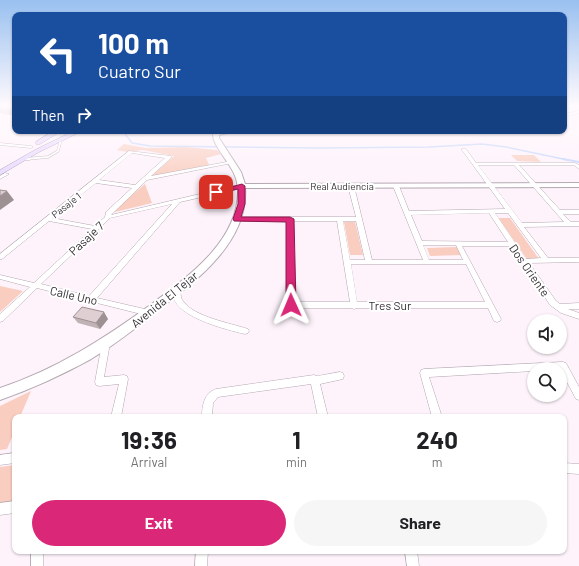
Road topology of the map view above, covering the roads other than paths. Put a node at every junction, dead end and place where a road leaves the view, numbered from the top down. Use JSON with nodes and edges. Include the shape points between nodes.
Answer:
{"nodes":[{"id":1,"x":53,"y":134,"type":"edge"},
{"id":2,"x":65,"y":134,"type":"edge"},
{"id":3,"x":72,"y":134,"type":"edge"},
{"id":4,"x":215,"y":134,"type":"edge"},
{"id":5,"x":61,"y":139,"type":"junction"},
{"id":6,"x":0,"y":144,"type":"edge"},
{"id":7,"x":31,"y":147,"type":"junction"},
{"id":8,"x":464,"y":150,"type":"dead end"},
{"id":9,"x":169,"y":157,"type":"joint"},
{"id":10,"x":24,"y":159,"type":"junction"},
{"id":11,"x":232,"y":162,"type":"junction"},
{"id":12,"x":474,"y":164,"type":"junction"},
{"id":13,"x":515,"y":164,"type":"junction"},
{"id":14,"x":577,"y":166,"type":"edge"},
{"id":15,"x":0,"y":167,"type":"edge"},
{"id":16,"x":4,"y":174,"type":"edge"},
{"id":17,"x":0,"y":178,"type":"edge"},
{"id":18,"x":145,"y":179,"type":"junction"},
{"id":19,"x":96,"y":181,"type":"junction"},
{"id":20,"x":535,"y":185,"type":"junction"},
{"id":21,"x":579,"y":185,"type":"edge"},
{"id":22,"x":242,"y":186,"type":"junction"},
{"id":23,"x":351,"y":186,"type":"junction"},
{"id":24,"x":396,"y":186,"type":"junction"},
{"id":25,"x":490,"y":186,"type":"junction"},
{"id":26,"x":137,"y":187,"type":"junction"},
{"id":27,"x":177,"y":201,"type":"junction"},
{"id":28,"x":510,"y":211,"type":"junction"},
{"id":29,"x":491,"y":212,"type":"junction"},
{"id":30,"x":559,"y":212,"type":"junction"},
{"id":31,"x":579,"y":212,"type":"edge"},
{"id":32,"x":407,"y":213,"type":"junction"},
{"id":33,"x":108,"y":217,"type":"junction"},
{"id":34,"x":48,"y":219,"type":"junction"},
{"id":35,"x":237,"y":219,"type":"junction"},
{"id":36,"x":290,"y":219,"type":"junction"},
{"id":37,"x":340,"y":219,"type":"junction"},
{"id":38,"x":359,"y":219,"type":"junction"},
{"id":39,"x":569,"y":224,"type":"junction"},
{"id":40,"x":579,"y":224,"type":"edge"},
{"id":41,"x":520,"y":225,"type":"junction"},
{"id":42,"x":95,"y":228,"type":"junction"},
{"id":43,"x":419,"y":243,"type":"junction"},
{"id":44,"x":458,"y":243,"type":"junction"},
{"id":45,"x":512,"y":244,"type":"junction"},
{"id":46,"x":0,"y":257,"type":"edge"},
{"id":47,"x":546,"y":260,"type":"junction"},
{"id":48,"x":579,"y":260,"type":"edge"},
{"id":49,"x":525,"y":261,"type":"junction"},
{"id":50,"x":347,"y":262,"type":"junction"},
{"id":51,"x":369,"y":262,"type":"junction"},
{"id":52,"x":427,"y":262,"type":"junction"},
{"id":53,"x":467,"y":262,"type":"junction"},
{"id":54,"x":0,"y":277,"type":"edge"},
{"id":55,"x":35,"y":286,"type":"junction"},
{"id":56,"x":177,"y":291,"type":"junction"},
{"id":57,"x":91,"y":299,"type":"junction"},
{"id":58,"x":490,"y":305,"type":"junction"},
{"id":59,"x":354,"y":306,"type":"junction"},
{"id":60,"x":579,"y":306,"type":"edge"},
{"id":61,"x":558,"y":307,"type":"junction"},
{"id":62,"x":148,"y":313,"type":"junction"},
{"id":63,"x":579,"y":316,"type":"edge"},
{"id":64,"x":0,"y":319,"type":"edge"},
{"id":65,"x":497,"y":319,"type":"dead end"},
{"id":66,"x":245,"y":331,"type":"dead end"},
{"id":67,"x":106,"y":343,"type":"junction"},
{"id":68,"x":340,"y":376,"type":"dead end"},
{"id":69,"x":314,"y":380,"type":"junction"},
{"id":70,"x":0,"y":394,"type":"edge"},
{"id":71,"x":579,"y":396,"type":"edge"},
{"id":72,"x":117,"y":414,"type":"edge"},
{"id":73,"x":207,"y":414,"type":"edge"},
{"id":74,"x":322,"y":414,"type":"edge"},
{"id":75,"x":436,"y":414,"type":"edge"},
{"id":76,"x":12,"y":458,"type":"edge"},
{"id":77,"x":0,"y":460,"type":"edge"},
{"id":78,"x":567,"y":468,"type":"edge"},
{"id":79,"x":579,"y":469,"type":"edge"},
{"id":80,"x":12,"y":507,"type":"edge"},
{"id":81,"x":0,"y":509,"type":"edge"},
{"id":82,"x":37,"y":554,"type":"edge"},
{"id":83,"x":202,"y":554,"type":"edge"},
{"id":84,"x":411,"y":554,"type":"edge"},
{"id":85,"x":37,"y":566,"type":"edge"},
{"id":86,"x":201,"y":566,"type":"edge"},
{"id":87,"x":413,"y":566,"type":"edge"}],
"edges":[{"from":1,"to":7,"type":"main road"},
{"from":2,"to":5,"type":"main road"},
{"from":3,"to":5,"type":"main road"},
{"from":4,"to":11,"type":"street","name":"Avenida El Tejar"},
{"from":5,"to":10,"type":"main road"},
{"from":5,"to":10,"type":"lane","via":[[58,151],[48,157]]},
{"from":6,"to":7,"type":"street"},
{"from":7,"to":15,"type":"main road"},
{"from":8,"to":12,"type":"street","name":"Dos Oriente"},
{"from":9,"to":18,"type":"street","name":"Pasaje 7"},
{"from":9,"to":19,"type":"street","name":"Pasaje 1","via":[[132,152]]},
{"from":10,"to":16,"type":"main road"},
{"from":11,"to":18,"type":"street"},
{"from":11,"to":22,"type":"street","name":"Avenida El Tejar"},
{"from":12,"to":13,"type":"street"},
{"from":12,"to":25,"type":"street","name":"Dos Oriente"},
{"from":13,"to":14,"type":"street"},
{"from":13,"to":20,"type":"street"},
{"from":16,"to":17,"type":"street"},
{"from":18,"to":26,"type":"street","name":"Pasaje 7"},
{"from":19,"to":26,"type":"street"},
{"from":19,"to":34,"type":"street","name":"Pasaje 1"},
{"from":20,"to":21,"type":"street","name":"Real Audiencia"},
{"from":20,"to":25,"type":"street","name":"Real Audiencia"},
{"from":20,"to":30,"type":"street"},
{"from":22,"to":23,"type":"street","name":"Real Audiencia"},
{"from":22,"to":27,"type":"street","name":"Real Audiencia"},
{"from":22,"to":35,"type":"street","name":"Avenida El Tejar"},
{"from":23,"to":24,"type":"street","name":"Real Audiencia"},
{"from":23,"to":38,"type":"street"},
{"from":24,"to":25,"type":"street","name":"Real Audiencia"},
{"from":24,"to":32,"type":"street"},
{"from":25,"to":28,"type":"street","name":"Dos Oriente"},
{"from":26,"to":33,"type":"street","name":"Pasaje 7","via":[[108,213]]},
{"from":27,"to":33,"type":"street","name":"Real Audiencia"},
{"from":27,"to":57,"type":"street"},
{"from":28,"to":29,"type":"street"},
{"from":28,"to":41,"type":"street","name":"Dos Oriente"},
{"from":29,"to":32,"type":"street"},
{"from":29,"to":45,"type":"street","name":"Dos Oriente"},
{"from":30,"to":31,"type":"street"},
{"from":30,"to":39,"type":"street"},
{"from":32,"to":43,"type":"street"},
{"from":33,"to":42,"type":"street","name":"Pasaje 7"},
{"from":34,"to":42,"type":"street"},
{"from":34,"to":46,"type":"street","name":"Pasaje 1"},
{"from":35,"to":36,"type":"street"},
{"from":35,"to":56,"type":"street","name":"Avenida El Tejar","via":[[217,252]]},
{"from":36,"to":37,"type":"street"},
{"from":36,"to":59,"type":"street","name":"Tres Sur","via":[[291,305]]},
{"from":37,"to":38,"type":"street"},
{"from":37,"to":50,"type":"street"},
{"from":38,"to":51,"type":"street"},
{"from":39,"to":40,"type":"street"},
{"from":39,"to":41,"type":"street"},
{"from":41,"to":47,"type":"street","name":"Dos Oriente"},
{"from":42,"to":55,"type":"street","name":"Pasaje 7"},
{"from":43,"to":44,"type":"street"},
{"from":43,"to":52,"type":"street"},
{"from":44,"to":45,"type":"street"},
{"from":44,"to":53,"type":"street"},
{"from":45,"to":49,"type":"street","name":"Dos Oriente"},
{"from":47,"to":48,"type":"street"},
{"from":47,"to":49,"type":"street"},
{"from":49,"to":61,"type":"street","name":"Dos Oriente"},
{"from":50,"to":51,"type":"street"},
{"from":50,"to":59,"type":"street"},
{"from":51,"to":52,"type":"street"},
{"from":52,"to":53,"type":"street"},
{"from":53,"to":58,"type":"street"},
{"from":54,"to":55,"type":"street","name":"Calle Uno"},
{"from":55,"to":57,"type":"street","name":"Calle Uno"},
{"from":55,"to":64,"type":"street","name":"Pasaje 7"},
{"from":56,"to":62,"type":"street","name":"Avenida El Tejar"},
{"from":56,"to":66,"type":"street","via":[[178,300],[187,310],[222,326]]},
{"from":57,"to":62,"type":"street","name":"Calle Uno"},
{"from":58,"to":59,"type":"street","name":"Tres Sur"},
{"from":58,"to":65,"type":"street"},
{"from":60,"to":61,"type":"street"},
{"from":61,"to":63,"type":"street","name":"Dos Oriente"},
{"from":62,"to":67,"type":"street","name":"Avenida El Tejar"},
{"from":67,"to":70,"type":"street","name":"Avenida El Tejar","via":[[78,360]]},
{"from":67,"to":72,"type":"street","via":[[99,382],[124,379]]},
{"from":68,"to":69,"type":"street"},
{"from":69,"to":73,"type":"street","via":[[216,393],[207,403]]},
{"from":69,"to":74,"type":"street"},
{"from":71,"to":75,"type":"street","via":[[563,366],[424,373]]},
{"from":76,"to":77,"type":"street"},
{"from":78,"to":79,"type":"street"},
{"from":80,"to":81,"type":"street"},
{"from":82,"to":85,"type":"street"},
{"from":83,"to":86,"type":"street"},
{"from":84,"to":87,"type":"street"}]}
